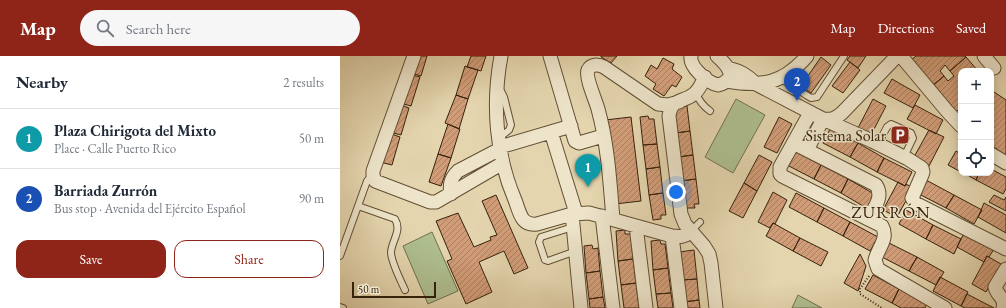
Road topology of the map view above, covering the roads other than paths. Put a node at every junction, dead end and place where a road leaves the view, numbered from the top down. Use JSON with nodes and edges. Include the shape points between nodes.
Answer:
{"nodes":[{"id":1,"x":414,"y":56,"type":"edge"},
{"id":2,"x":501,"y":56,"type":"edge"},
{"id":3,"x":550,"y":56,"type":"edge"},
{"id":4,"x":690,"y":56,"type":"edge"},
{"id":5,"x":717,"y":56,"type":"edge"},
{"id":6,"x":807,"y":56,"type":"edge"},
{"id":7,"x":844,"y":56,"type":"edge"},
{"id":8,"x":897,"y":56,"type":"edge"},
{"id":9,"x":901,"y":56,"type":"edge"},
{"id":10,"x":984,"y":56,"type":"edge"},
{"id":11,"x":728,"y":68,"type":"junction"},
{"id":12,"x":994,"y":68,"type":"dead end"},
{"id":13,"x":705,"y":77,"type":"junction"},
{"id":14,"x":780,"y":78,"type":"junction"},
{"id":15,"x":726,"y":81,"type":"junction"},
{"id":16,"x":756,"y":84,"type":"junction"},
{"id":17,"x":696,"y":93,"type":"junction"},
{"id":18,"x":679,"y":102,"type":"junction"},
{"id":19,"x":710,"y":111,"type":"dead end"},
{"id":20,"x":810,"y":113,"type":"junction"},
{"id":21,"x":823,"y":119,"type":"junction"},
{"id":22,"x":958,"y":123,"type":"edge"},
{"id":23,"x":571,"y":126,"type":"junction"},
{"id":24,"x":551,"y":132,"type":"junction"},
{"id":25,"x":603,"y":136,"type":"junction"},
{"id":26,"x":794,"y":143,"type":"junction"},
{"id":27,"x":500,"y":144,"type":"junction"},
{"id":28,"x":878,"y":144,"type":"junction"},
{"id":29,"x":807,"y":150,"type":"junction"},
{"id":30,"x":994,"y":156,"type":"edge"},
{"id":31,"x":904,"y":157,"type":"junction"},
{"id":32,"x":503,"y":163,"type":"junction"},
{"id":33,"x":1006,"y":163,"type":"edge"},
{"id":34,"x":373,"y":175,"type":"junction"},
{"id":35,"x":451,"y":194,"type":"junction"},
{"id":36,"x":358,"y":206,"type":"junction"},
{"id":37,"x":574,"y":214,"type":"junction"},
{"id":38,"x":608,"y":218,"type":"junction"},
{"id":39,"x":868,"y":219,"type":"junction"},
{"id":40,"x":700,"y":222,"type":"dead end"},
{"id":41,"x":636,"y":226,"type":"junction"},
{"id":42,"x":573,"y":227,"type":"junction"},
{"id":43,"x":691,"y":232,"type":"junction"},
{"id":44,"x":672,"y":236,"type":"junction"},
{"id":45,"x":1006,"y":249,"type":"edge"},
{"id":46,"x":576,"y":251,"type":"junction"},
{"id":47,"x":340,"y":256,"type":"edge"},
{"id":48,"x":1006,"y":269,"type":"edge"},
{"id":49,"x":405,"y":290,"type":"dead end"},
{"id":50,"x":581,"y":308,"type":"edge"},
{"id":51,"x":613,"y":308,"type":"edge"},
{"id":52,"x":646,"y":308,"type":"edge"},
{"id":53,"x":681,"y":308,"type":"edge"},
{"id":54,"x":716,"y":308,"type":"edge"},
{"id":55,"x":945,"y":308,"type":"edge"},
{"id":56,"x":1003,"y":308,"type":"edge"}],
"edges":[{"from":1,"to":34,"type":"street"},
{"from":2,"to":27,"type":"street","via":[[496,101]]},
{"from":3,"to":23,"type":"street"},
{"from":4,"to":13,"type":"street","via":[[691,64]]},
{"from":5,"to":11,"type":"street"},
{"from":6,"to":14,"type":"street","via":[[792,71]]},
{"from":7,"to":14,"type":"lane","via":[[817,97],[811,98]]},
{"from":8,"to":21,"type":"street","via":[[837,118]]},
{"from":9,"to":22,"type":"street"},
{"from":10,"to":12,"type":"street"},
{"from":11,"to":15,"type":"street","via":[[729,77]]},
{"from":11,"to":16,"type":"street","via":[[748,76]]},
{"from":13,"to":15,"type":"street","via":[[718,85]]},
{"from":13,"to":17,"type":"street"},
{"from":14,"to":16,"type":"street"},
{"from":15,"to":16,"type":"street"},
{"from":16,"to":20,"type":"street"},
{"from":17,"to":18,"type":"street"},
{"from":17,"to":19,"type":"lane","via":[[698,100]]},
{"from":18,"to":25,"type":"street","via":[[658,104],[604,67],[598,64],[592,66],[587,76]]},
{"from":18,"to":43,"type":"street","via":[[673,105],[669,116],[681,214]]},
{"from":20,"to":21,"type":"street"},
{"from":20,"to":26,"type":"street"},
{"from":21,"to":28,"type":"street"},
{"from":21,"to":29,"type":"street"},
{"from":23,"to":24,"type":"street"},
{"from":23,"to":25,"type":"street","via":[[575,141],[578,143]]},
{"from":24,"to":27,"type":"street"},
{"from":24,"to":37,"type":"street"},
{"from":25,"to":38,"type":"street","via":[[610,180]]},
{"from":26,"to":29,"type":"street"},
{"from":26,"to":39,"type":"street","via":[[780,167],[782,176]]},
{"from":27,"to":32,"type":"street"},
{"from":27,"to":35,"type":"street","via":[[458,171],[451,181]]},
{"from":28,"to":31,"type":"street"},
{"from":28,"to":31,"type":"lane","via":[[891,124],[912,133],[913,138]]},
{"from":29,"to":39,"type":"street","via":[[876,185],[880,195]]},
{"from":30,"to":33,"type":"street"},
{"from":31,"to":45,"type":"street","via":[[919,166],[923,172],[912,195],[913,201]]},
{"from":32,"to":35,"type":"street"},
{"from":32,"to":37,"type":"street","via":[[511,191],[526,223],[538,224]]},
{"from":34,"to":35,"type":"street","via":[[378,183],[430,202],[436,202]]},
{"from":34,"to":36,"type":"lane","via":[[367,181]]},
{"from":36,"to":47,"type":"lane"},
{"from":36,"to":49,"type":"lane","via":[[395,219],[397,222],[398,230],[391,256]]},
{"from":37,"to":38,"type":"street","via":[[589,213]]},
{"from":37,"to":42,"type":"street"},
{"from":38,"to":41,"type":"street"},
{"from":38,"to":51,"type":"street"},
{"from":39,"to":55,"type":"street","via":[[882,226],[885,231],[875,260],[878,269]]},
{"from":40,"to":43,"type":"lane"},
{"from":41,"to":44,"type":"street"},
{"from":41,"to":52,"type":"street"},
{"from":42,"to":46,"type":"street"},
{"from":42,"to":46,"type":"lane","via":[[541,237],[539,242],[545,260],[548,261]]},
{"from":43,"to":44,"type":"street","via":[[685,236]]},
{"from":43,"to":54,"type":"street","via":[[709,254]]},
{"from":44,"to":53,"type":"street"},
{"from":46,"to":50,"type":"street"},
{"from":48,"to":56,"type":"street","via":[[995,287],[1005,300]]}]}
